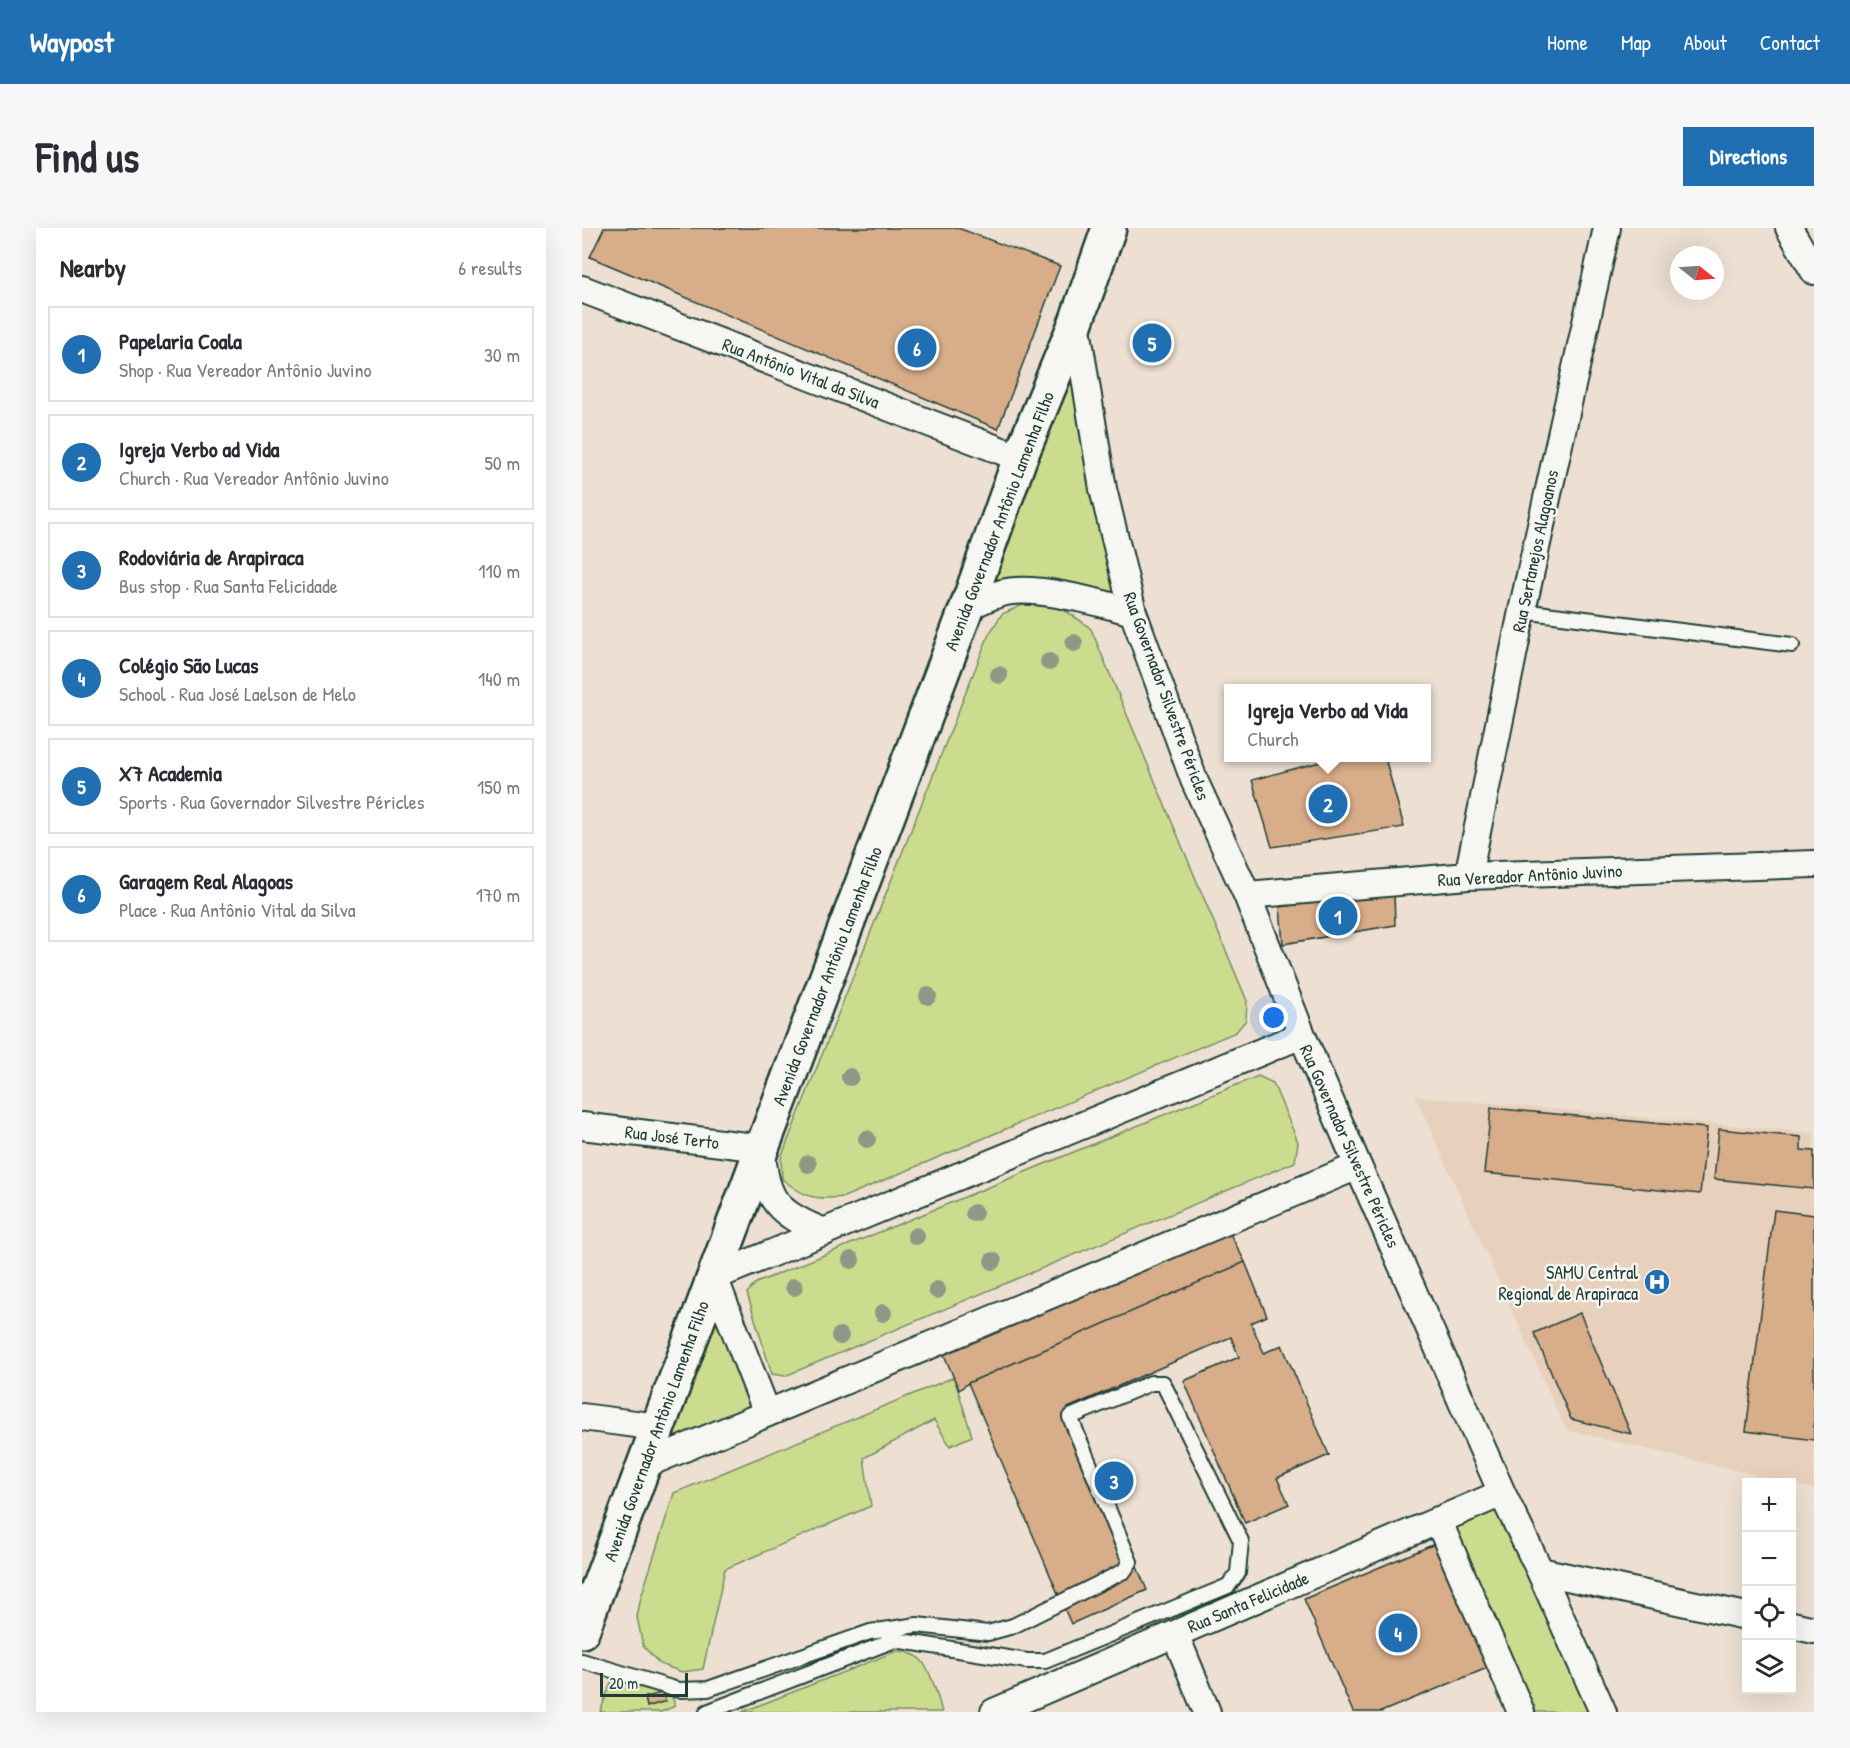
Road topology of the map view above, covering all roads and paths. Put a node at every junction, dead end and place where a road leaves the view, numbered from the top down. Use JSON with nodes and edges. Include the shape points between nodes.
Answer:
{"nodes":[{"id":1,"x":1109,"y":228,"type":"edge"},
{"id":2,"x":1607,"y":228,"type":"edge"},
{"id":3,"x":1789,"y":228,"type":"edge"},
{"id":4,"x":1814,"y":272,"type":"edge"},
{"id":5,"x":582,"y":289,"type":"edge"},
{"id":6,"x":1076,"y":322,"type":"junction"},
{"id":7,"x":1020,"y":458,"type":"junction"},
{"id":8,"x":967,"y":607,"type":"junction"},
{"id":9,"x":1522,"y":611,"type":"junction"},
{"id":10,"x":1132,"y":612,"type":"junction"},
{"id":11,"x":1792,"y":645,"type":"dead end"},
{"id":12,"x":1814,"y":864,"type":"edge"},
{"id":13,"x":1468,"y":876,"type":"junction"},
{"id":14,"x":1247,"y":895,"type":"junction"},
{"id":15,"x":1302,"y":1035,"type":"junction"},
{"id":16,"x":582,"y":1126,"type":"edge"},
{"id":17,"x":762,"y":1148,"type":"junction"},
{"id":18,"x":1358,"y":1166,"type":"junction"},
{"id":19,"x":825,"y":1232,"type":"junction"},
{"id":20,"x":714,"y":1277,"type":"junction"},
{"id":21,"x":767,"y":1413,"type":"junction"},
{"id":22,"x":582,"y":1417,"type":"edge"},
{"id":23,"x":658,"y":1427,"type":"junction"},
{"id":24,"x":644,"y":1465,"type":"junction"},
{"id":25,"x":1502,"y":1492,"type":"junction"},
{"id":26,"x":1438,"y":1520,"type":"junction"},
{"id":27,"x":1540,"y":1571,"type":"junction"},
{"id":28,"x":1742,"y":1615,"type":"edge"},
{"id":29,"x":1796,"y":1626,"type":"edge"},
{"id":30,"x":1814,"y":1630,"type":"edge"},
{"id":31,"x":582,"y":1631,"type":"edge"},
{"id":32,"x":1175,"y":1634,"type":"junction"},
{"id":33,"x":582,"y":1660,"type":"edge"},
{"id":34,"x":707,"y":1712,"type":"edge"},
{"id":35,"x":994,"y":1712,"type":"edge"},
{"id":36,"x":1207,"y":1712,"type":"edge"},
{"id":37,"x":1521,"y":1712,"type":"edge"},
{"id":38,"x":1603,"y":1712,"type":"edge"}],
"edges":[{"from":1,"to":6,"type":"main road","name":"Avenida Governador Antônio Lamenha Filho"},
{"from":2,"to":9,"type":"street","name":"Rua Sertanejos Alagoanos"},
{"from":3,"to":4,"type":"street"},
{"from":5,"to":7,"type":"street","name":"Rua Antônio Vital da Silva"},
{"from":6,"to":7,"type":"main road","name":"Avenida Governador Antônio Lamenha Filho"},
{"from":6,"to":10,"type":"street","name":"Rua Governador Silvestre Péricles","via":[[1103,489]]},
{"from":7,"to":8,"type":"main road","name":"Avenida Governador Antônio Lamenha Filho"},
{"from":8,"to":10,"type":"street","via":[[1004,592],[1029,590]]},
{"from":8,"to":17,"type":"main road","name":"Avenida Governador Antônio Lamenha Filho"},
{"from":9,"to":11,"type":"lane"},
{"from":9,"to":13,"type":"street","name":"Rua Sertanejos Alagoanos"},
{"from":10,"to":14,"type":"street","name":"Rua Governador Silvestre Péricles","via":[[1194,780]]},
{"from":12,"to":13,"type":"street","name":"Rua Vereador Antônio Juvino"},
{"from":13,"to":14,"type":"street","name":"Rua Vereador Antônio Juvino"},
{"from":14,"to":15,"type":"street","name":"Rua Governador Silvestre Péricles"},
{"from":15,"to":18,"type":"street","name":"Rua Governador Silvestre Péricles"},
{"from":15,"to":19,"type":"street"},
{"from":16,"to":17,"type":"street","name":"Rua José Terto"},
{"from":17,"to":19,"type":"street","via":[[771,1197],[785,1212]]},
{"from":17,"to":20,"type":"main road","name":"Avenida Governador Antônio Lamenha Filho"},
{"from":18,"to":21,"type":"street"},
{"from":18,"to":25,"type":"street","name":"Rua Governador Silvestre Péricles"},
{"from":19,"to":20,"type":"street"},
{"from":20,"to":21,"type":"street"},
{"from":20,"to":23,"type":"main road","name":"Avenida Governador Antônio Lamenha Filho"},
{"from":21,"to":24,"type":"street"},
{"from":22,"to":23,"type":"street"},
{"from":23,"to":24,"type":"main road","name":"Avenida Governador Antônio Lamenha Filho"},
{"from":24,"to":31,"type":"main road","name":"Avenida Governador Antônio Lamenha Filho"},
{"from":25,"to":26,"type":"street","name":"Rua Santa Felicidade"},
{"from":25,"to":27,"type":"street","name":"Rua Governador Silvestre Péricles"},
{"from":26,"to":32,"type":"street","name":"Rua Santa Felicidade"},
{"from":26,"to":37,"type":"street"},
{"from":27,"to":28,"type":"street"},
{"from":27,"to":38,"type":"street","name":"Rua Governador Silvestre Péricles"},
{"from":29,"to":30,"type":"street"},
{"from":32,"to":35,"type":"street","name":"Rua Santa Felicidade"},
{"from":32,"to":36,"type":"street"},
{"from":33,"to":34,"type":"lane","via":[[692,1691],[708,1689],[870,1632],[917,1625],[988,1633],[1013,1626],[1124,1571],[1130,1562],[1070,1417],[1151,1383],[1163,1383],[1240,1541],[1238,1573],[1228,1586],[1045,1661],[896,1640]]}]}
